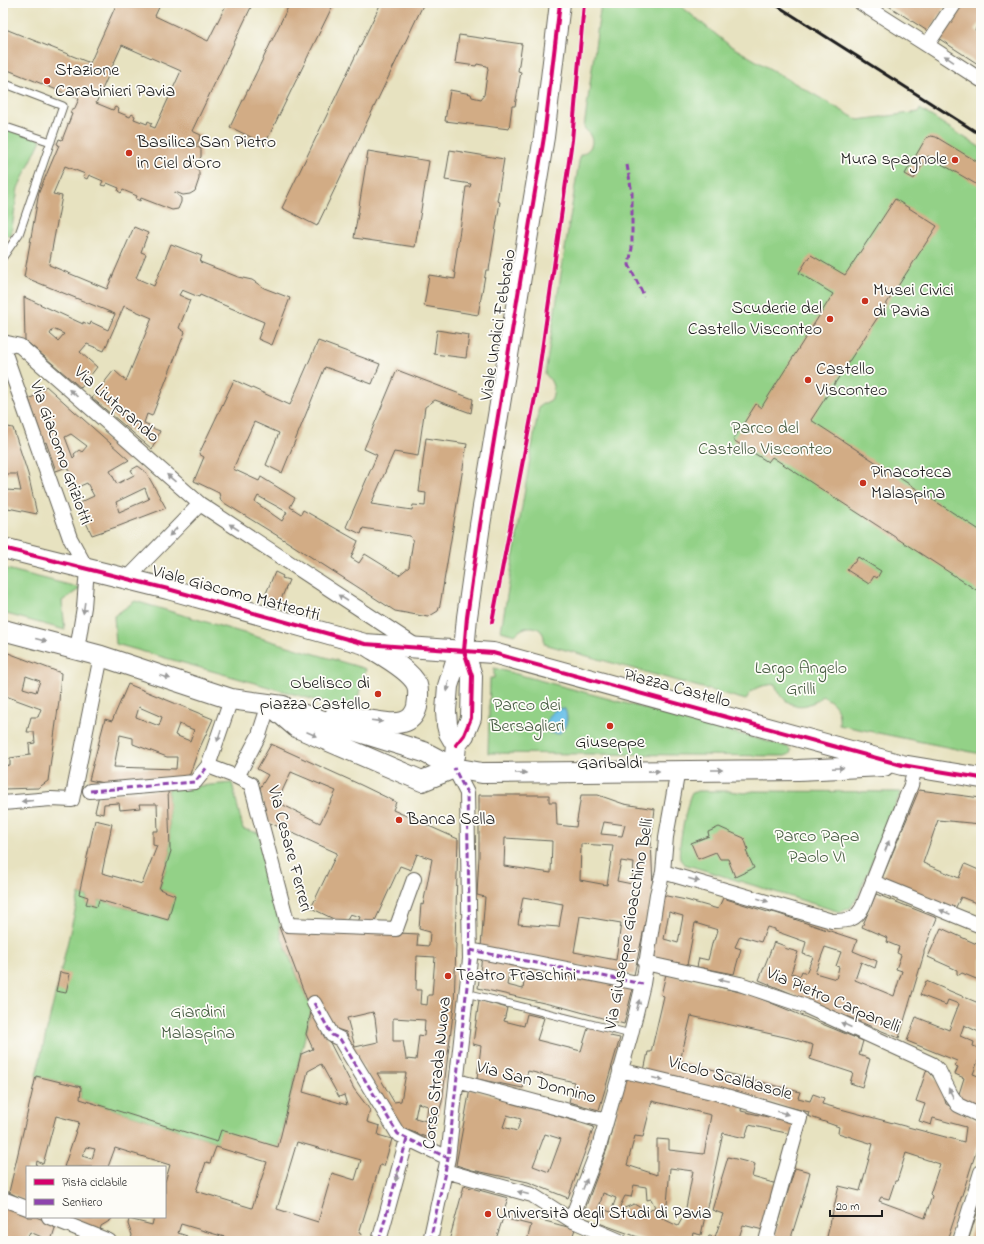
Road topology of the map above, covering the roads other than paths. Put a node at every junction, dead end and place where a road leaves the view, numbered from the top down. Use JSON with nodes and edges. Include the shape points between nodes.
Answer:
{"nodes":[{"id":1,"x":560,"y":3,"type":"edge"},
{"id":2,"x":861,"y":3,"type":"edge"},
{"id":3,"x":955,"y":3,"type":"edge"},
{"id":4,"x":927,"y":44,"type":"junction"},
{"id":5,"x":981,"y":80,"type":"edge"},
{"id":6,"x":3,"y":82,"type":"edge"},
{"id":7,"x":3,"y":126,"type":"edge"},
{"id":8,"x":51,"y":142,"type":"junction"},
{"id":9,"x":3,"y":257,"type":"edge"},
{"id":10,"x":3,"y":342,"type":"edge"},
{"id":11,"x":3,"y":348,"type":"edge"},
{"id":12,"x":200,"y":504,"type":"junction"},
{"id":13,"x":3,"y":548,"type":"edge"},
{"id":14,"x":87,"y":569,"type":"junction"},
{"id":15,"x":127,"y":579,"type":"junction"},
{"id":16,"x":3,"y":630,"type":"edge"},
{"id":17,"x":365,"y":644,"type":"junction"},
{"id":18,"x":420,"y":649,"type":"junction"},
{"id":19,"x":77,"y":650,"type":"junction"},
{"id":20,"x":464,"y":651,"type":"junction"},
{"id":21,"x":101,"y":656,"type":"junction"},
{"id":22,"x":231,"y":699,"type":"junction"},
{"id":23,"x":269,"y":704,"type":"junction"},
{"id":24,"x":806,"y":738,"type":"junction"},
{"id":25,"x":909,"y":765,"type":"junction"},
{"id":26,"x":208,"y":766,"type":"junction"},
{"id":27,"x":454,"y":768,"type":"junction"},
{"id":28,"x":678,"y":770,"type":"junction"},
{"id":29,"x":798,"y":770,"type":"junction"},
{"id":30,"x":237,"y":777,"type":"junction"},
{"id":31,"x":981,"y":778,"type":"edge"},
{"id":32,"x":90,"y":791,"type":"dead end"},
{"id":33,"x":3,"y":803,"type":"edge"},
{"id":34,"x":663,"y":872,"type":"junction"},
{"id":35,"x":414,"y":879,"type":"dead end"},
{"id":36,"x":873,"y":882,"type":"junction"},
{"id":37,"x":981,"y":926,"type":"edge"},
{"id":38,"x":470,"y":950,"type":"junction"},
{"id":39,"x":646,"y":963,"type":"junction"},
{"id":40,"x":643,"y":984,"type":"junction"},
{"id":41,"x":466,"y":994,"type":"junction"},
{"id":42,"x":314,"y":1003,"type":"dead end"},
{"id":43,"x":631,"y":1034,"type":"junction"},
{"id":44,"x":620,"y":1070,"type":"junction"},
{"id":45,"x":457,"y":1081,"type":"junction"},
{"id":46,"x":981,"y":1116,"type":"edge"},
{"id":47,"x":606,"y":1121,"type":"junction"},
{"id":48,"x":407,"y":1138,"type":"junction"},
{"id":49,"x":447,"y":1165,"type":"junction"},
{"id":50,"x":981,"y":1172,"type":"edge"},
{"id":51,"x":3,"y":1193,"type":"edge"},
{"id":52,"x":26,"y":1207,"type":"edge"},
{"id":53,"x":51,"y":1218,"type":"edge"},
{"id":54,"x":571,"y":1220,"type":"junction"},
{"id":55,"x":108,"y":1241,"type":"edge"},
{"id":56,"x":379,"y":1241,"type":"edge"},
{"id":57,"x":430,"y":1241,"type":"edge"},
{"id":58,"x":620,"y":1241,"type":"edge"},
{"id":59,"x":766,"y":1241,"type":"edge"},
{"id":60,"x":960,"y":1241,"type":"edge"}],
"edges":[{"from":1,"to":20,"type":"street","name":"Viale Undici Febbraio","via":[[544,137],[480,525]]},
{"from":2,"to":4,"type":"street"},
{"from":3,"to":4,"type":"street"},
{"from":5,"to":4,"type":"street","one_way":true},
{"from":6,"to":8,"type":"lane","via":[[63,106]]},
{"from":7,"to":8,"type":"lane"},
{"from":8,"to":9,"type":"lane","via":[[19,234]]},
{"from":12,"to":10,"type":"street","name":"Via Liutprando","one_way":true,"via":[[20,346]]},
{"from":11,"to":14,"type":"street","name":"Via Giacomo Griziotti","via":[[70,538]]},
{"from":12,"to":15,"type":"street","name":"Viale Giacomo Matteotti","one_way":true},
{"from":18,"to":12,"type":"street","name":"Viale Giacomo Matteotti","one_way":true},
{"from":13,"to":14,"type":"street","name":"Viale Giacomo Matteotti"},
{"from":14,"to":15,"type":"street","name":"Viale Giacomo Matteotti"},
{"from":14,"to":19,"type":"street","one_way":true},
{"from":15,"to":17,"type":"street","name":"Viale Giacomo Matteotti"},
{"from":16,"to":19,"type":"street","name":"Viale Giacomo Matteotti","one_way":true},
{"from":17,"to":18,"type":"street","name":"Viale Giacomo Matteotti"},
{"from":23,"to":17,"type":"street","name":"Viale Giacomo Matteotti","one_way":true,"via":[[335,712],[366,720],[402,722],[410,719],[417,706],[417,686],[404,670]]},
{"from":18,"to":20,"type":"street","name":"Viale Giacomo Matteotti"},
{"from":19,"to":21,"type":"street","name":"Viale Giacomo Matteotti"},
{"from":20,"to":24,"type":"street","name":"Piazza Castello","via":[[492,653]]},
{"from":20,"to":27,"type":"street","via":[[472,676],[471,718],[464,735],[456,745]]},
{"from":21,"to":22,"type":"street","name":"Viale Giacomo Matteotti","one_way":true},
{"from":21,"to":33,"type":"street","one_way":true,"via":[[72,800]]},
{"from":22,"to":23,"type":"street","name":"Viale Giacomo Matteotti"},
{"from":22,"to":26,"type":"street","one_way":true},
{"from":23,"to":27,"type":"street","name":"Viale Giacomo Matteotti","via":[[424,752]]},
{"from":23,"to":27,"type":"street","one_way":true,"via":[[296,727],[422,781]]},
{"from":23,"to":30,"type":"street","via":[[259,735]]},
{"from":24,"to":25,"type":"street","name":"Piazza Castello"},
{"from":24,"to":29,"type":"street","via":[[812,747],[812,755]]},
{"from":29,"to":25,"type":"street","name":"Piazza Castello","one_way":true},
{"from":25,"to":31,"type":"street","name":"Piazza Castello"},
{"from":36,"to":25,"type":"street","one_way":true,"via":[[911,785]]},
{"from":26,"to":30,"type":"street"},
{"from":26,"to":32,"type":"street","via":[[195,782]]},
{"from":27,"to":28,"type":"street","name":"Piazza Castello","one_way":true,"via":[[504,773]]},
{"from":27,"to":38,"type":"street","name":"Corso Strada Nuova","via":[[467,793]]},
{"from":28,"to":29,"type":"street","name":"Piazza Castello","one_way":true},
{"from":28,"to":34,"type":"street","name":"Via Giuseppe Gioacchino Belli","via":[[666,837]]},
{"from":30,"to":35,"type":"street","name":"Via Cesare Ferreri","via":[[251,784],[288,925],[396,929]]},
{"from":34,"to":36,"type":"street","one_way":true,"via":[[832,921],[852,919],[859,914]]},
{"from":34,"to":39,"type":"street","name":"Via Giuseppe Gioacchino Belli"},
{"from":37,"to":36,"type":"street","one_way":true},
{"from":38,"to":40,"type":"street"},
{"from":38,"to":41,"type":"street","name":"Corso Strada Nuova"},
{"from":39,"to":40,"type":"street","name":"Via Giuseppe Gioacchino Belli"},
{"from":46,"to":39,"type":"street","name":"Via Pietro Carpanelli","one_way":true,"via":[[958,1104],[951,1096],[939,1071],[932,1064],[805,1006],[740,984]]},
{"from":43,"to":40,"type":"street","name":"Via Giuseppe Gioacchino Belli","one_way":true},
{"from":41,"to":43,"type":"lane"},
{"from":41,"to":45,"type":"street","name":"Corso Strada Nuova"},
{"from":42,"to":48,"type":"street","via":[[332,1035],[340,1039],[398,1134]]},
{"from":43,"to":44,"type":"street","name":"Via Giuseppe Gioacchino Belli"},
{"from":44,"to":47,"type":"street","name":"Via Giuseppe Gioacchino Belli"},
{"from":44,"to":59,"type":"street","name":"Vicolo Scaldasole","one_way":true,"via":[[716,1093],[800,1118]]},
{"from":45,"to":47,"type":"street","name":"Via San Donnino"},
{"from":45,"to":49,"type":"street","name":"Corso Strada Nuova"},
{"from":54,"to":47,"type":"street","name":"Via Giuseppe Gioacchino Belli","one_way":true,"via":[[599,1147]]},
{"from":48,"to":49,"type":"street"},
{"from":48,"to":56,"type":"street","one_way":true},
{"from":54,"to":49,"type":"street","one_way":true,"via":[[532,1195]]},
{"from":49,"to":57,"type":"street","name":"Corso Strada Nuova"},
{"from":50,"to":60,"type":"street"},
{"from":51,"to":52,"type":"street"},
{"from":53,"to":55,"type":"street"},
{"from":54,"to":58,"type":"street"}]}
